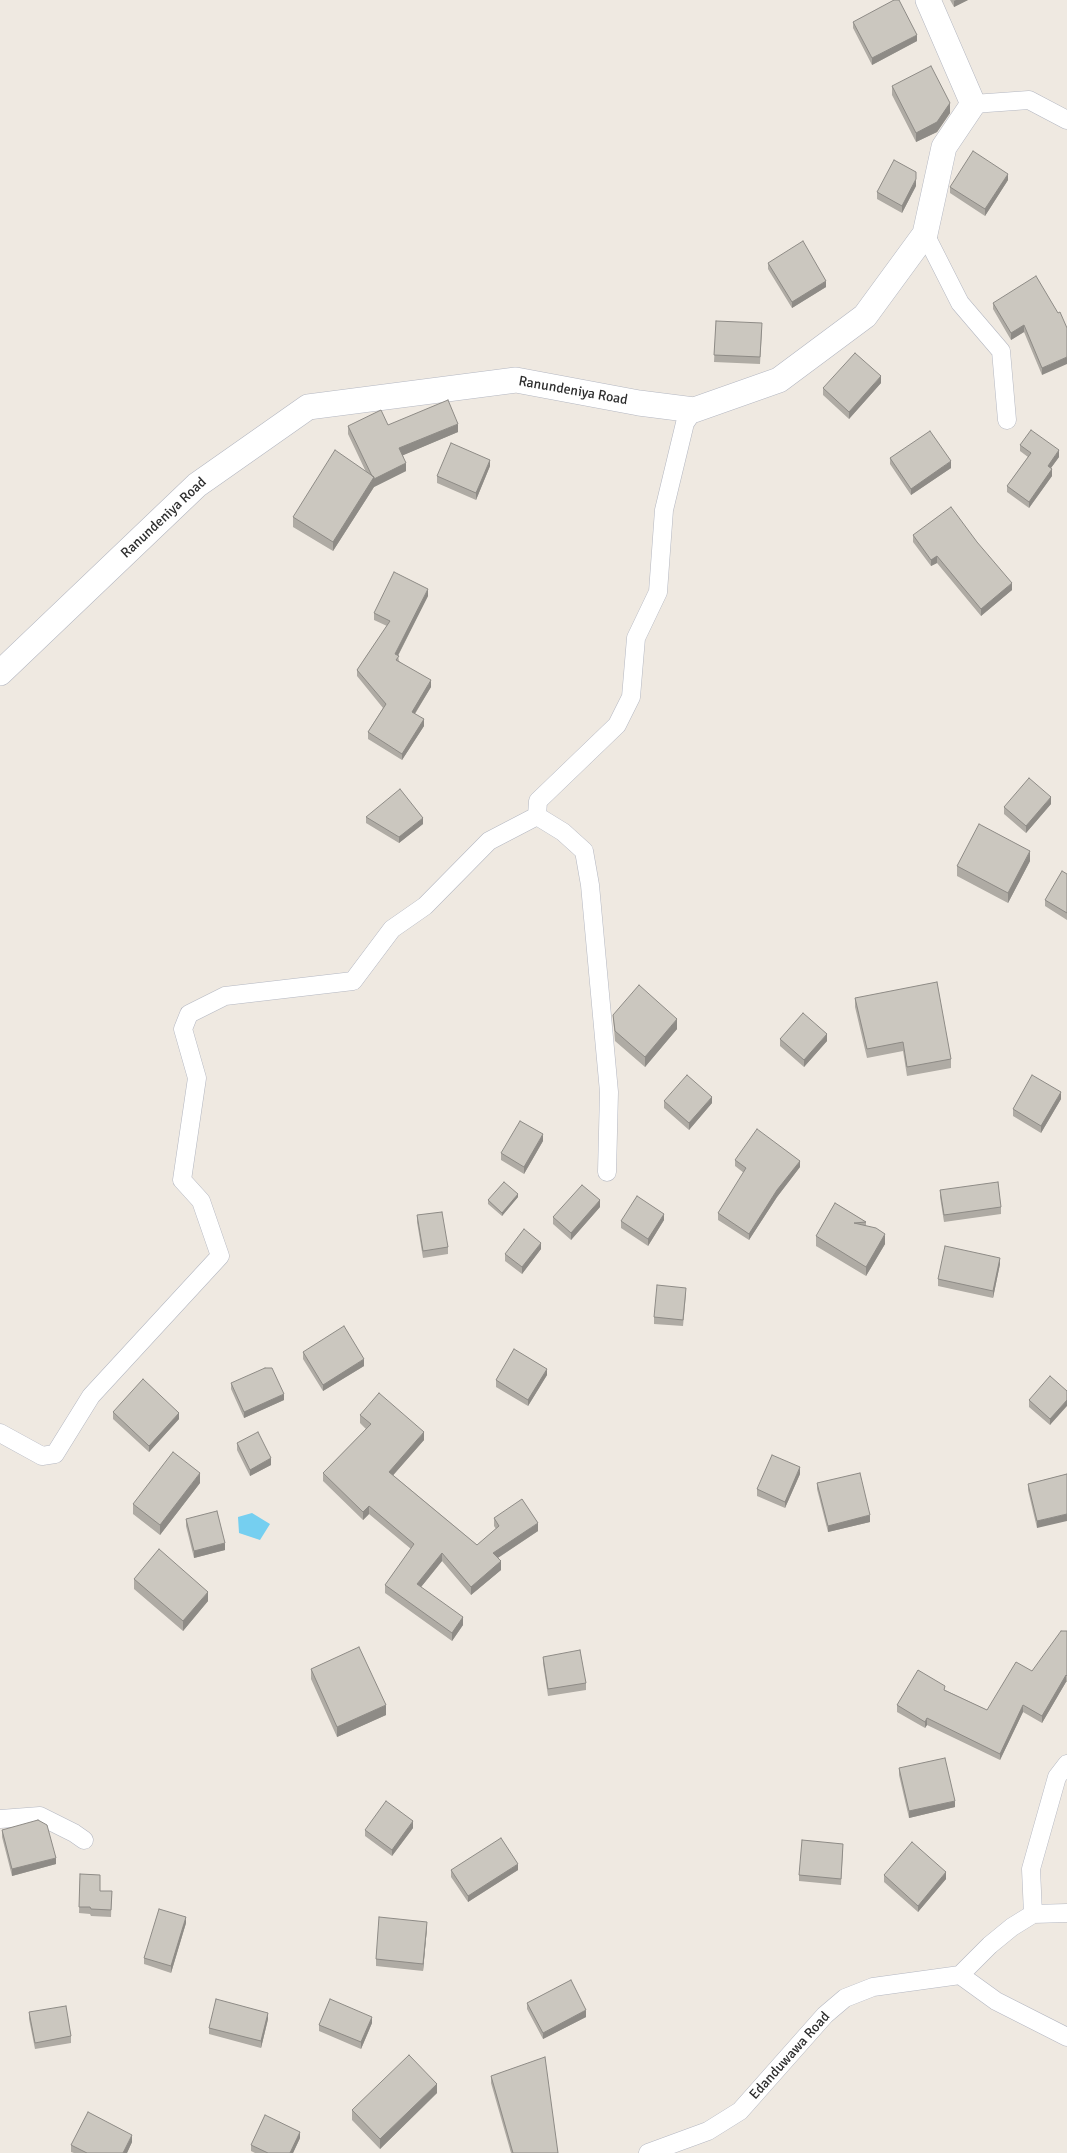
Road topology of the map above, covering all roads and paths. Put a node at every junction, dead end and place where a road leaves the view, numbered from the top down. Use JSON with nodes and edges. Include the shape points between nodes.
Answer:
{"nodes":[{"id":1,"x":928,"y":0,"type":"edge"},
{"id":2,"x":973,"y":104,"type":"junction"},
{"id":3,"x":1067,"y":120,"type":"edge"},
{"id":4,"x":925,"y":234,"type":"junction"},
{"id":5,"x":694,"y":410,"type":"junction"},
{"id":6,"x":1007,"y":420,"type":"dead end"},
{"id":7,"x":0,"y":673,"type":"edge"},
{"id":8,"x":536,"y":816,"type":"junction"},
{"id":9,"x":607,"y":1172,"type":"dead end"},
{"id":10,"x":0,"y":1433,"type":"edge"},
{"id":11,"x":1067,"y":1764,"type":"edge"},
{"id":12,"x":0,"y":1819,"type":"edge"},
{"id":13,"x":84,"y":1840,"type":"dead end"},
{"id":14,"x":1067,"y":1913,"type":"edge"},
{"id":15,"x":1033,"y":1914,"type":"junction"},
{"id":16,"x":960,"y":1975,"type":"junction"},
{"id":17,"x":1067,"y":2037,"type":"edge"},
{"id":18,"x":648,"y":2153,"type":"edge"}],
"edges":[{"from":1,"to":2,"type":"main road"},
{"from":2,"to":3,"type":"street","via":[[1029,100]]},
{"from":2,"to":4,"type":"main road","name":"Ranundeniya Road","via":[[944,147]]},
{"from":4,"to":5,"type":"main road","name":"Ranundeniya Road","via":[[865,316],[780,380]]},
{"from":4,"to":6,"type":"street","via":[[960,303],[1001,351]]},
{"from":5,"to":7,"type":"main road","name":"Ranundeniya Road","via":[[516,380],[308,407],[197,485]]},
{"from":5,"to":8,"type":"street","via":[[685,422],[664,510],[658,592],[636,638],[631,697],[618,726],[538,801]]},
{"from":8,"to":9,"type":"street","via":[[563,832],[584,851],[590,884],[608,1092]]},
{"from":8,"to":10,"type":"street","via":[[489,841],[425,906],[392,929],[353,981],[225,996],[189,1014],[183,1029],[197,1078],[182,1180],[201,1201],[220,1256],[90,1396],[56,1454],[42,1456]]},
{"from":11,"to":15,"type":"street","via":[[1056,1778],[1031,1869]]},
{"from":12,"to":13,"type":"street","via":[[40,1816]]},
{"from":14,"to":15,"type":"street"},
{"from":15,"to":16,"type":"street","via":[[997,1939]]},
{"from":16,"to":17,"type":"street","via":[[996,2001]]},
{"from":16,"to":18,"type":"street","name":"Edanduwawa Road","via":[[873,1987],[845,1998],[825,2015],[740,2111],[708,2131]]}]}
